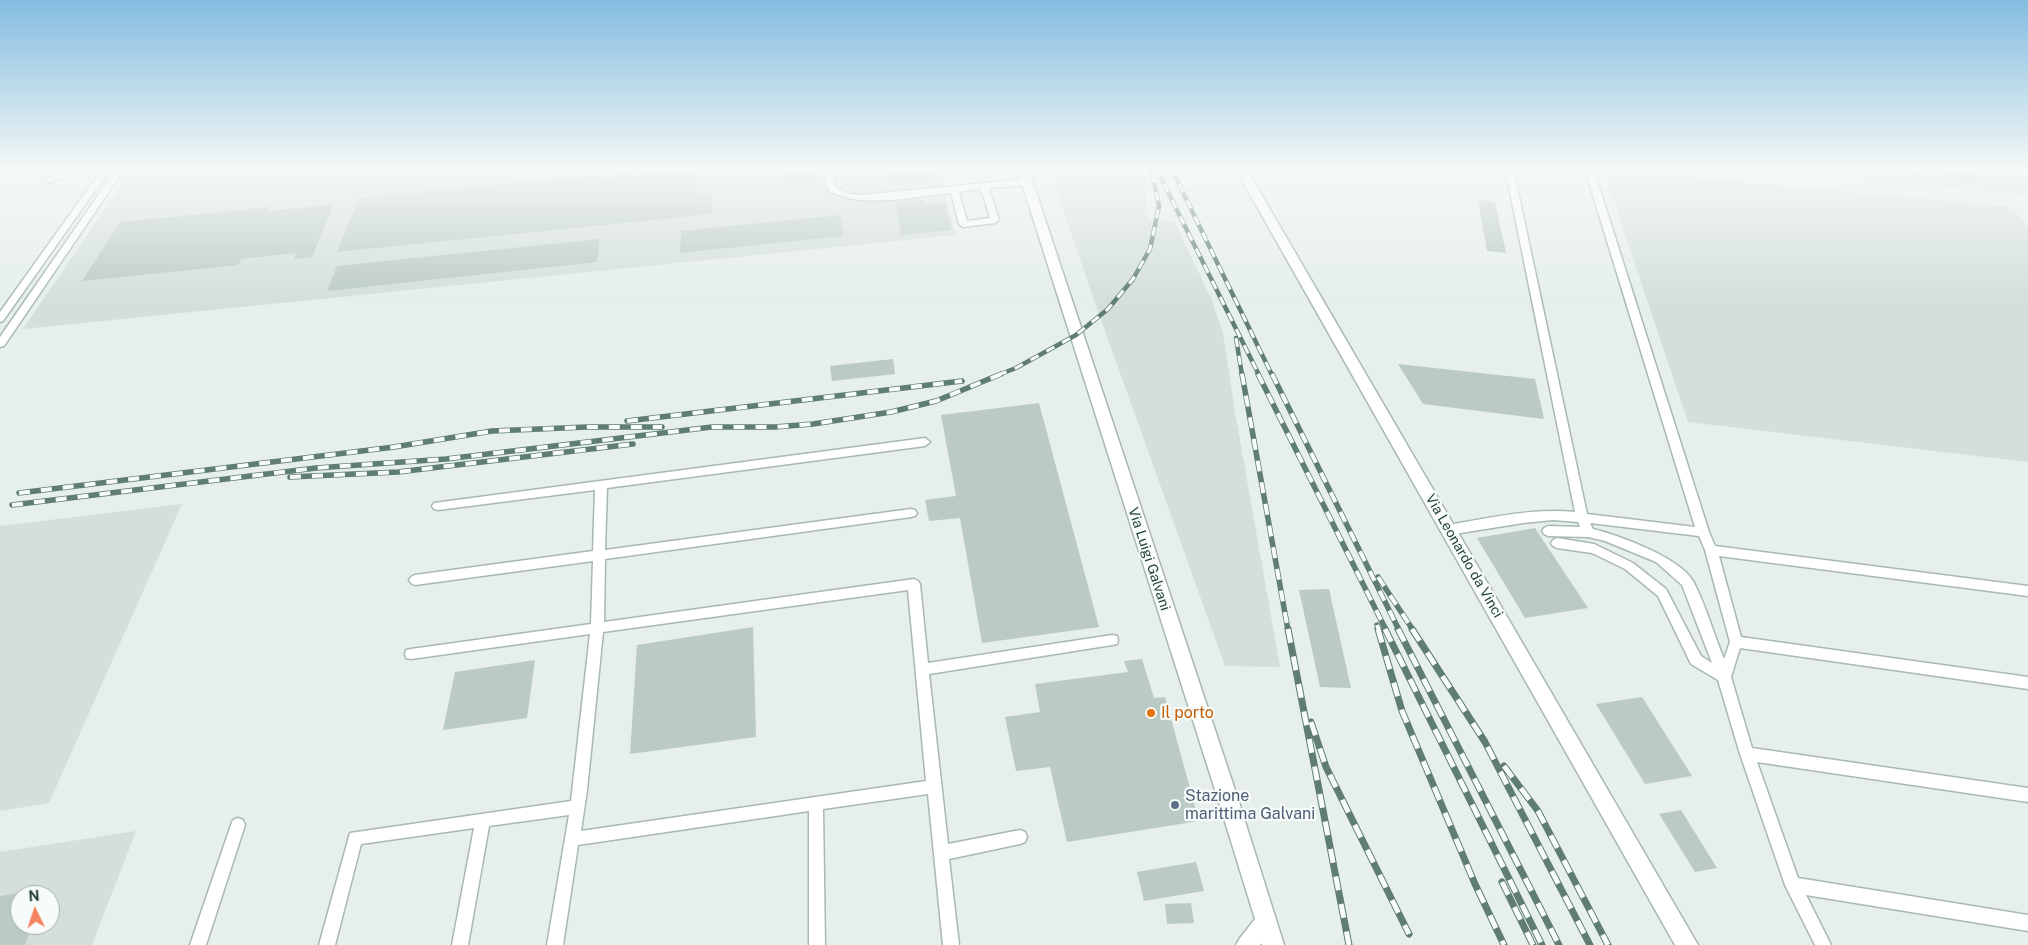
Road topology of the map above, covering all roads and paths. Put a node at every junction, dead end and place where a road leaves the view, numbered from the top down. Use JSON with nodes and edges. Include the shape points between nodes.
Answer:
{"nodes":[{"id":1,"x":74,"y":212,"type":"edge"},
{"id":2,"x":91,"y":212,"type":"edge"},
{"id":3,"x":960,"y":212,"type":"edge"},
{"id":4,"x":992,"y":212,"type":"edge"},
{"id":5,"x":1036,"y":212,"type":"edge"},
{"id":6,"x":1265,"y":212,"type":"edge"},
{"id":7,"x":1517,"y":212,"type":"edge"},
{"id":8,"x":1603,"y":212,"type":"edge"},
{"id":9,"x":0,"y":319,"type":"edge"},
{"id":10,"x":0,"y":344,"type":"edge"},
{"id":11,"x":925,"y":442,"type":"dead end"},
{"id":12,"x":601,"y":486,"type":"junction"},
{"id":13,"x":438,"y":506,"type":"dead end"},
{"id":14,"x":911,"y":513,"type":"dead end"},
{"id":15,"x":1582,"y":517,"type":"junction"},
{"id":16,"x":1448,"y":530,"type":"junction"},
{"id":17,"x":1548,"y":531,"type":"dead end"},
{"id":18,"x":1588,"y":532,"type":"junction"},
{"id":19,"x":1703,"y":532,"type":"junction"},
{"id":20,"x":1557,"y":543,"type":"dead end"},
{"id":21,"x":1711,"y":550,"type":"junction"},
{"id":22,"x":599,"y":555,"type":"junction"},
{"id":23,"x":415,"y":580,"type":"dead end"},
{"id":24,"x":2028,"y":591,"type":"edge"},
{"id":25,"x":597,"y":628,"type":"junction"},
{"id":26,"x":1112,"y":640,"type":"dead end"},
{"id":27,"x":1736,"y":642,"type":"junction"},
{"id":28,"x":411,"y":654,"type":"dead end"},
{"id":29,"x":923,"y":669,"type":"junction"},
{"id":30,"x":1724,"y":677,"type":"junction"},
{"id":31,"x":2028,"y":683,"type":"edge"},
{"id":32,"x":1747,"y":754,"type":"junction"},
{"id":33,"x":934,"y":786,"type":"junction"},
{"id":34,"x":2028,"y":795,"type":"edge"},
{"id":35,"x":816,"y":804,"type":"junction"},
{"id":36,"x":578,"y":807,"type":"junction"},
{"id":37,"x":483,"y":822,"type":"junction"},
{"id":38,"x":238,"y":825,"type":"dead end"},
{"id":39,"x":1020,"y":837,"type":"dead end"},
{"id":40,"x":573,"y":839,"type":"junction"},
{"id":41,"x":942,"y":853,"type":"junction"},
{"id":42,"x":1793,"y":886,"type":"junction"},
{"id":43,"x":1266,"y":922,"type":"junction"},
{"id":44,"x":2028,"y":923,"type":"edge"},
{"id":45,"x":198,"y":945,"type":"edge"},
{"id":46,"x":327,"y":945,"type":"edge"},
{"id":47,"x":460,"y":945,"type":"edge"},
{"id":48,"x":555,"y":945,"type":"edge"},
{"id":49,"x":817,"y":945,"type":"edge"},
{"id":50,"x":951,"y":945,"type":"edge"},
{"id":51,"x":1247,"y":945,"type":"edge"},
{"id":52,"x":1273,"y":945,"type":"edge"},
{"id":53,"x":1687,"y":945,"type":"edge"},
{"id":54,"x":1823,"y":945,"type":"edge"}],
"edges":[{"from":1,"to":9,"type":"lane"},
{"from":2,"to":10,"type":"lane"},
{"from":3,"to":4,"type":"lane","via":[[963,224],[995,220]]},
{"from":5,"to":43,"type":"street","name":"Via Luigi Galvani"},
{"from":6,"to":16,"type":"street","name":"Via Leonardo da Vinci"},
{"from":7,"to":15,"type":"lane"},
{"from":8,"to":19,"type":"lane"},
{"from":11,"to":12,"type":"lane"},
{"from":12,"to":13,"type":"lane"},
{"from":12,"to":22,"type":"lane"},
{"from":14,"to":22,"type":"lane"},
{"from":15,"to":16,"type":"lane","via":[[1521,517]]},
{"from":15,"to":18,"type":"lane"},
{"from":15,"to":19,"type":"lane"},
{"from":16,"to":53,"type":"street","name":"Via Leonardo da Vinci"},
{"from":17,"to":18,"type":"lane"},
{"from":18,"to":30,"type":"lane","via":[[1660,559],[1687,582]]},
{"from":19,"to":21,"type":"lane"},
{"from":20,"to":30,"type":"lane","via":[[1594,550],[1630,566],[1662,593],[1696,660]]},
{"from":21,"to":24,"type":"lane"},
{"from":21,"to":27,"type":"lane"},
{"from":22,"to":23,"type":"lane"},
{"from":22,"to":25,"type":"lane"},
{"from":25,"to":28,"type":"lane"},
{"from":25,"to":29,"type":"lane","via":[[914,584]]},
{"from":25,"to":36,"type":"lane"},
{"from":26,"to":29,"type":"lane"},
{"from":27,"to":30,"type":"lane"},
{"from":27,"to":31,"type":"lane"},
{"from":29,"to":33,"type":"lane"},
{"from":30,"to":32,"type":"lane"},
{"from":32,"to":34,"type":"lane"},
{"from":32,"to":42,"type":"lane"},
{"from":33,"to":35,"type":"lane"},
{"from":33,"to":41,"type":"lane"},
{"from":35,"to":40,"type":"lane"},
{"from":35,"to":49,"type":"lane"},
{"from":36,"to":37,"type":"lane"},
{"from":36,"to":40,"type":"lane"},
{"from":37,"to":46,"type":"lane","via":[[355,838]]},
{"from":37,"to":47,"type":"lane"},
{"from":38,"to":45,"type":"lane"},
{"from":39,"to":41,"type":"lane"},
{"from":40,"to":48,"type":"lane"},
{"from":41,"to":50,"type":"lane"},
{"from":42,"to":44,"type":"lane"},
{"from":42,"to":54,"type":"lane"},
{"from":43,"to":51,"type":"street"},
{"from":43,"to":52,"type":"street","name":"Via Luigi Galvani"}]}
